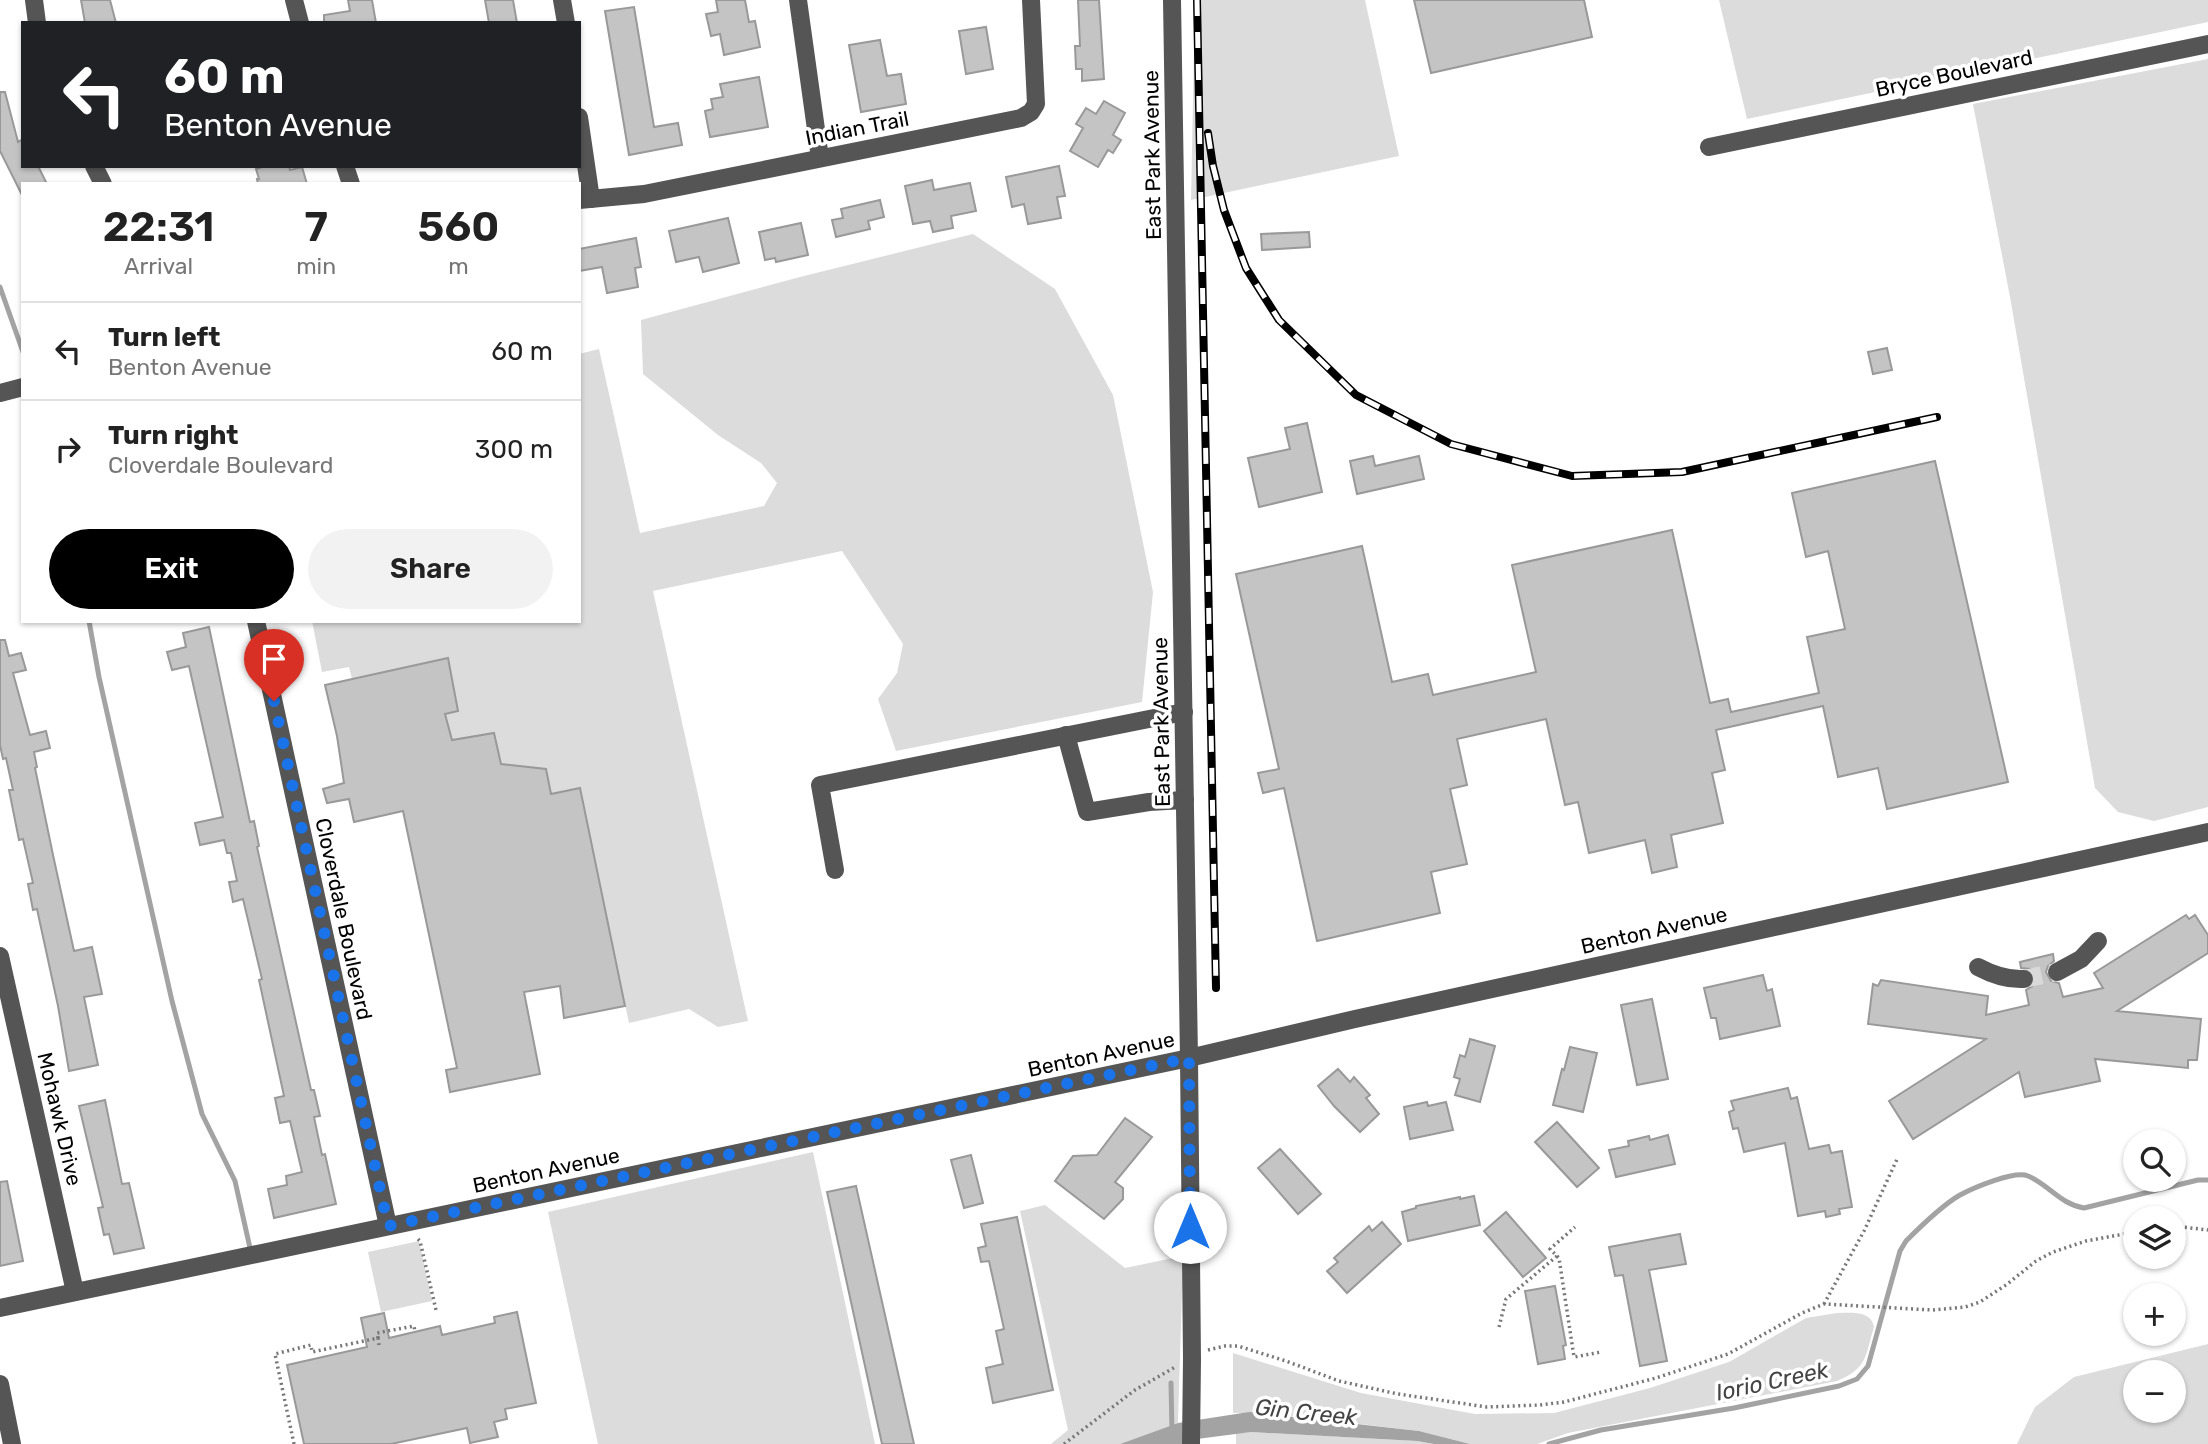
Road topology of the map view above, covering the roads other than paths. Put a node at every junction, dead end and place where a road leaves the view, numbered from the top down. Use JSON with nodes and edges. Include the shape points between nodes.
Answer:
{"nodes":[{"id":1,"x":34,"y":0,"type":"edge"},
{"id":2,"x":294,"y":0,"type":"edge"},
{"id":3,"x":562,"y":0,"type":"edge"},
{"id":4,"x":798,"y":0,"type":"edge"},
{"id":5,"x":1031,"y":0,"type":"edge"},
{"id":6,"x":1172,"y":0,"type":"edge"},
{"id":7,"x":37,"y":21,"type":"edge"},
{"id":8,"x":299,"y":21,"type":"edge"},
{"id":9,"x":566,"y":21,"type":"edge"},
{"id":10,"x":2208,"y":44,"type":"edge"},
{"id":11,"x":581,"y":145,"type":"edge"},
{"id":12,"x":1709,"y":147,"type":"dead end"},
{"id":13,"x":820,"y":158,"type":"junction"},
{"id":14,"x":585,"y":200,"type":"edge"},
{"id":15,"x":21,"y":388,"type":"edge"},
{"id":16,"x":0,"y":393,"type":"edge"},
{"id":17,"x":256,"y":623,"type":"edge"},
{"id":18,"x":1184,"y":712,"type":"junction"},
{"id":19,"x":1066,"y":735,"type":"junction"},
{"id":20,"x":1185,"y":800,"type":"junction"},
{"id":21,"x":2208,"y":832,"type":"edge"},
{"id":22,"x":835,"y":870,"type":"dead end"},
{"id":23,"x":2098,"y":941,"type":"dead end"},
{"id":24,"x":0,"y":956,"type":"edge"},
{"id":25,"x":1978,"y":967,"type":"dead end"},
{"id":26,"x":2057,"y":972,"type":"tunnel mouth"},
{"id":27,"x":2024,"y":979,"type":"tunnel mouth"},
{"id":28,"x":1189,"y":1058,"type":"junction"},
{"id":29,"x":388,"y":1226,"type":"junction"},
{"id":30,"x":75,"y":1292,"type":"junction"},
{"id":31,"x":0,"y":1308,"type":"edge"},
{"id":32,"x":0,"y":1384,"type":"edge"},
{"id":33,"x":12,"y":1444,"type":"edge"},
{"id":34,"x":1191,"y":1444,"type":"edge"}],
"edges":[{"from":1,"to":7,"type":"street"},
{"from":2,"to":8,"type":"street"},
{"from":3,"to":9,"type":"street"},
{"from":4,"to":13,"type":"street"},
{"from":5,"to":13,"type":"street","name":"Indian Trail","via":[[1037,94],[1031,112],[1009,121]]},
{"from":6,"to":18,"type":"street","name":"East Park Avenue"},
{"from":10,"to":12,"type":"street","name":"Bryce Boulevard"},
{"from":11,"to":14,"type":"street"},
{"from":13,"to":14,"type":"street","name":"Indian Trail","via":[[644,194]]},
{"from":15,"to":16,"type":"street"},
{"from":17,"to":29,"type":"street","name":"Cloverdale Boulevard"},
{"from":18,"to":19,"type":"street"},
{"from":18,"to":20,"type":"street","name":"East Park Avenue"},
{"from":19,"to":20,"type":"street","via":[[1087,812]]},
{"from":19,"to":22,"type":"street","via":[[820,785]]},
{"from":20,"to":28,"type":"street","name":"East Park Avenue"},
{"from":21,"to":28,"type":"street","name":"Benton Avenue"},
{"from":23,"to":26,"type":"street","via":[[2081,959]]},
{"from":24,"to":30,"type":"street","name":"Mohawk Drive"},
{"from":25,"to":27,"type":"street","via":[[1992,975]]},
{"from":28,"to":29,"type":"street","name":"Benton Avenue"},
{"from":28,"to":34,"type":"street","name":"East Park Avenue"},
{"from":29,"to":30,"type":"street","name":"Benton Avenue"},
{"from":30,"to":31,"type":"street","name":"Benton Avenue"},
{"from":32,"to":33,"type":"street"}]}
